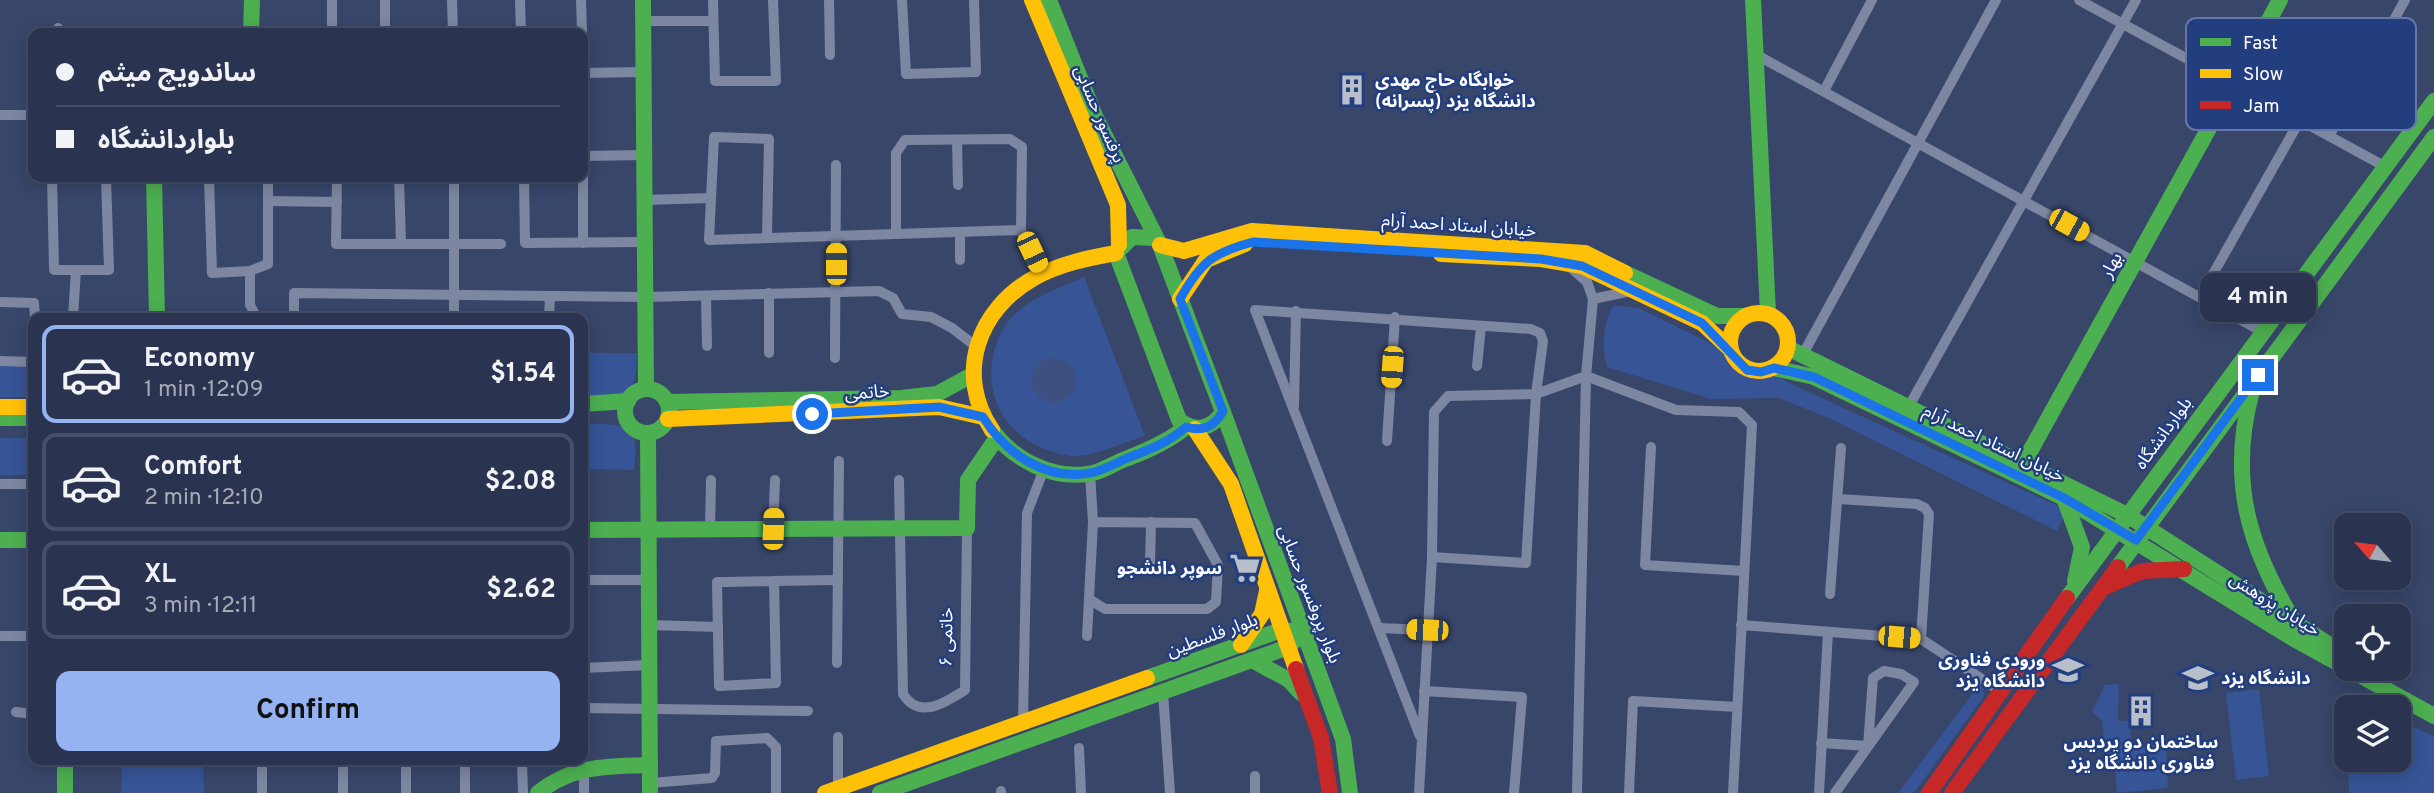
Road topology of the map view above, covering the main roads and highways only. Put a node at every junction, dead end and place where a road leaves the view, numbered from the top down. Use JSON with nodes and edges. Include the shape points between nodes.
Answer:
{"nodes":[{"id":1,"x":251,"y":0,"type":"edge"},
{"id":2,"x":643,"y":0,"type":"edge"},
{"id":3,"x":1032,"y":0,"type":"edge"},
{"id":4,"x":1049,"y":0,"type":"edge"},
{"id":5,"x":1752,"y":0,"type":"edge"},
{"id":6,"x":2280,"y":0,"type":"edge"},
{"id":7,"x":2270,"y":18,"type":"edge"},
{"id":8,"x":251,"y":28,"type":"edge"},
{"id":9,"x":2434,"y":101,"type":"edge"},
{"id":10,"x":2416,"y":124,"type":"edge"},
{"id":11,"x":2208,"y":130,"type":"edge"},
{"id":12,"x":2412,"y":130,"type":"edge"},
{"id":13,"x":2434,"y":137,"type":"edge"},
{"id":14,"x":154,"y":182,"type":"edge"},
{"id":15,"x":1158,"y":241,"type":"junction"},
{"id":16,"x":1118,"y":249,"type":"junction"},
{"id":17,"x":1184,"y":251,"type":"junction"},
{"id":18,"x":1198,"y":270,"type":"junction"},
{"id":19,"x":1180,"y":299,"type":"junction"},
{"id":20,"x":157,"y":313,"type":"edge"},
{"id":21,"x":1768,"y":313,"type":"junction"},
{"id":22,"x":1745,"y":316,"type":"junction"},
{"id":23,"x":1730,"y":349,"type":"junction"},
{"id":24,"x":1795,"y":352,"type":"junction"},
{"id":25,"x":1774,"y":368,"type":"junction"},
{"id":26,"x":972,"y":375,"type":"junction"},
{"id":27,"x":2258,"y":375,"type":"junction"},
{"id":28,"x":646,"y":389,"type":"junction"},
{"id":29,"x":667,"y":402,"type":"junction"},
{"id":30,"x":588,"y":405,"type":"edge"},
{"id":31,"x":0,"y":407,"type":"edge"},
{"id":32,"x":28,"y":407,"type":"edge"},
{"id":33,"x":627,"y":409,"type":"junction"},
{"id":34,"x":1223,"y":411,"type":"junction"},
{"id":35,"x":588,"y":414,"type":"edge"},
{"id":36,"x":983,"y":417,"type":"junction"},
{"id":37,"x":0,"y":418,"type":"edge"},
{"id":38,"x":28,"y":418,"type":"edge"},
{"id":39,"x":668,"y":419,"type":"junction"},
{"id":40,"x":1190,"y":428,"type":"junction"},
{"id":41,"x":648,"y":433,"type":"junction"},
{"id":42,"x":996,"y":439,"type":"junction"},
{"id":43,"x":2023,"y":464,"type":"junction"},
{"id":44,"x":2064,"y":498,"type":"junction"},
{"id":45,"x":2122,"y":521,"type":"junction"},
{"id":46,"x":649,"y":529,"type":"junction"},
{"id":47,"x":588,"y":530,"type":"edge"},
{"id":48,"x":2141,"y":533,"type":"junction"},
{"id":49,"x":0,"y":540,"type":"edge"},
{"id":50,"x":28,"y":540,"type":"edge"},
{"id":51,"x":2184,"y":569,"type":"junction"},
{"id":52,"x":1267,"y":582,"type":"junction"},
{"id":53,"x":2097,"y":592,"type":"junction"},
{"id":54,"x":2071,"y":596,"type":"junction"},
{"id":55,"x":2295,"y":623,"type":"junction"},
{"id":56,"x":1281,"y":630,"type":"junction"},
{"id":57,"x":1304,"y":632,"type":"junction"},
{"id":58,"x":1240,"y":645,"type":"junction"},
{"id":59,"x":1288,"y":648,"type":"junction"},
{"id":60,"x":2334,"y":648,"type":"edge"},
{"id":61,"x":1252,"y":660,"type":"junction"},
{"id":62,"x":2388,"y":681,"type":"edge"},
{"id":63,"x":1308,"y":701,"type":"junction"},
{"id":64,"x":2434,"y":704,"type":"edge"},
{"id":65,"x":2434,"y":716,"type":"edge"},
{"id":66,"x":65,"y":765,"type":"edge"},
{"id":67,"x":650,"y":765,"type":"junction"},
{"id":68,"x":650,"y":788,"type":"edge"},
{"id":69,"x":832,"y":791,"type":"edge"},
{"id":70,"x":65,"y":793,"type":"edge"},
{"id":71,"x":538,"y":793,"type":"edge"},
{"id":72,"x":880,"y":793,"type":"edge"},
{"id":73,"x":1330,"y":793,"type":"edge"},
{"id":74,"x":1350,"y":793,"type":"edge"},
{"id":75,"x":1929,"y":793,"type":"edge"},
{"id":76,"x":1952,"y":793,"type":"edge"}],
"edges":[{"from":1,"to":8,"type":"main road"},
{"from":2,"to":28,"type":"main road"},
{"from":3,"to":16,"type":"main road","name":"پرفسور حسابی","via":[[1118,205]]},
{"from":4,"to":15,"type":"main road","name":"پرفسور حسابی","via":[[1096,116]]},
{"from":5,"to":21,"type":"main road"},
{"from":6,"to":7,"type":"main road","name":"بهار"},
{"from":9,"to":10,"type":"main road","name":"بلواردانشگاه"},
{"from":11,"to":43,"type":"main road","name":"بهار"},
{"from":12,"to":45,"type":"main road","name":"بلواردانشگاه"},
{"from":13,"to":27,"type":"main road"},
{"from":14,"to":20,"type":"main road"},
{"from":15,"to":16,"type":"main road","via":[[1141,234]]},
{"from":15,"to":17,"type":"main road"},
{"from":15,"to":19,"type":"main road","name":"پرفسور حسابی"},
{"from":16,"to":26,"type":"main road","via":[[1042,275],[1013,292],[993,316]]},
{"from":16,"to":40,"type":"main road","via":[[1179,420]]},
{"from":17,"to":18,"type":"main road","via":[[1183,263]]},
{"from":17,"to":22,"type":"main road","name":"خیابان استاد احمد آرام","via":[[1252,231],[1586,253],[1701,310],[1717,316]]},
{"from":18,"to":19,"type":"main road"},
{"from":18,"to":23,"type":"main road","name":"خیابان استاد احمد آرام","via":[[1206,260],[1229,248],[1253,242],[1562,261],[1582,266],[1702,323]]},
{"from":19,"to":34,"type":"main road","name":"بلوار پروفسور حسابی"},
{"from":21,"to":22,"type":"main road"},
{"from":21,"to":24,"type":"main road","via":[[1785,327]]},
{"from":22,"to":23,"type":"main road","via":[[1731,333]]},
{"from":23,"to":25,"type":"main road","via":[[1747,370]]},
{"from":24,"to":25,"type":"main road"},
{"from":24,"to":43,"type":"main road","name":"خیابان استاد احمد آرام"},
{"from":25,"to":44,"type":"main road","name":"خیابان استاد احمد آرام","via":[[1814,377]]},
{"from":26,"to":29,"type":"main road","name":"خاتمی","via":[[937,394],[901,398]]},
{"from":26,"to":36,"type":"main road"},
{"from":27,"to":48,"type":"main road"},
{"from":27,"to":55,"type":"main road","via":[[2241,436],[2241,490],[2260,558]]},
{"from":28,"to":29,"type":"main road","via":[[659,392]]},
{"from":28,"to":33,"type":"main road","via":[[635,393]]},
{"from":29,"to":39,"type":"main road"},
{"from":30,"to":33,"type":"main road"},
{"from":31,"to":32,"type":"main road"},
{"from":33,"to":35,"type":"main road"},
{"from":33,"to":41,"type":"main road","via":[[635,429]]},
{"from":34,"to":40,"type":"main road","via":[[1212,425]]},
{"from":34,"to":57,"type":"main road","name":"بلوار پروفسور حسابی"},
{"from":36,"to":39,"type":"main road","name":"خاتمی","via":[[939,407]]},
{"from":36,"to":42,"type":"main road"},
{"from":37,"to":38,"type":"main road"},
{"from":39,"to":41,"type":"main road","via":[[660,429]]},
{"from":40,"to":42,"type":"main road","via":[[1090,473],[1044,469]]},
{"from":40,"to":52,"type":"main road","name":"بلوار پروفسور حسابی","via":[[1231,484]]},
{"from":41,"to":46,"type":"main road"},
{"from":42,"to":46,"type":"main road","name":"خاتمی ۶","via":[[968,480],[967,528]]},
{"from":43,"to":45,"type":"main road","name":"خیابان استاد احمد آرام"},
{"from":44,"to":45,"type":"main road","name":"خیابان استاد احمد آرام"},
{"from":44,"to":54,"type":"main road","via":[[2082,547]]},
{"from":45,"to":48,"type":"main road","name":"خیابان پژوهش"},
{"from":45,"to":54,"type":"main road","name":"بلواردانشگاه"},
{"from":46,"to":47,"type":"main road"},
{"from":46,"to":67,"type":"main road"},
{"from":48,"to":51,"type":"main road","name":"خیابان پژوهش"},
{"from":48,"to":53,"type":"main road"},
{"from":48,"to":55,"type":"main road","name":"خیابان پژوهش"},
{"from":49,"to":50,"type":"main road"},
{"from":51,"to":53,"type":"main road","via":[[2145,569]]},
{"from":51,"to":65,"type":"main road","name":"خیابان پژوهش","via":[[2294,639]]},
{"from":52,"to":56,"type":"main road","name":"بلوار پروفسور حسابی"},
{"from":52,"to":58,"type":"main road","via":[[1264,611]]},
{"from":53,"to":76,"type":"main road"},
{"from":54,"to":75,"type":"main road","name":"بلواردانشگاه"},
{"from":55,"to":60,"type":"main road","name":"خیابان پژوهش"},
{"from":56,"to":57,"type":"main road","name":"بلوار فلسطین"},
{"from":56,"to":58,"type":"main road","name":"بلوار فلسطین"},
{"from":56,"to":59,"type":"main road","name":"بلوار پروفسور حسابی"},
{"from":57,"to":59,"type":"main road","name":"بلوار فلسطین"},
{"from":57,"to":74,"type":"main road","name":"بلوار پروفسور حسابی","via":[[1343,739]]},
{"from":58,"to":69,"type":"main road","name":"بلوار فلسطین"},
{"from":59,"to":61,"type":"main road","name":"بلوار فلسطین"},
{"from":59,"to":63,"type":"main road","name":"بلوار پروفسور حسابی"},
{"from":61,"to":63,"type":"main road","via":[[1289,680]]},
{"from":61,"to":72,"type":"main road","name":"بلوار فلسطین"},
{"from":62,"to":64,"type":"main road"},
{"from":63,"to":73,"type":"main road","name":"بلوار پروفسور حسابی","via":[[1321,738]]},
{"from":66,"to":70,"type":"main road"},
{"from":67,"to":68,"type":"main road"},
{"from":67,"to":71,"type":"main road","via":[[584,768],[554,778]]}]}
